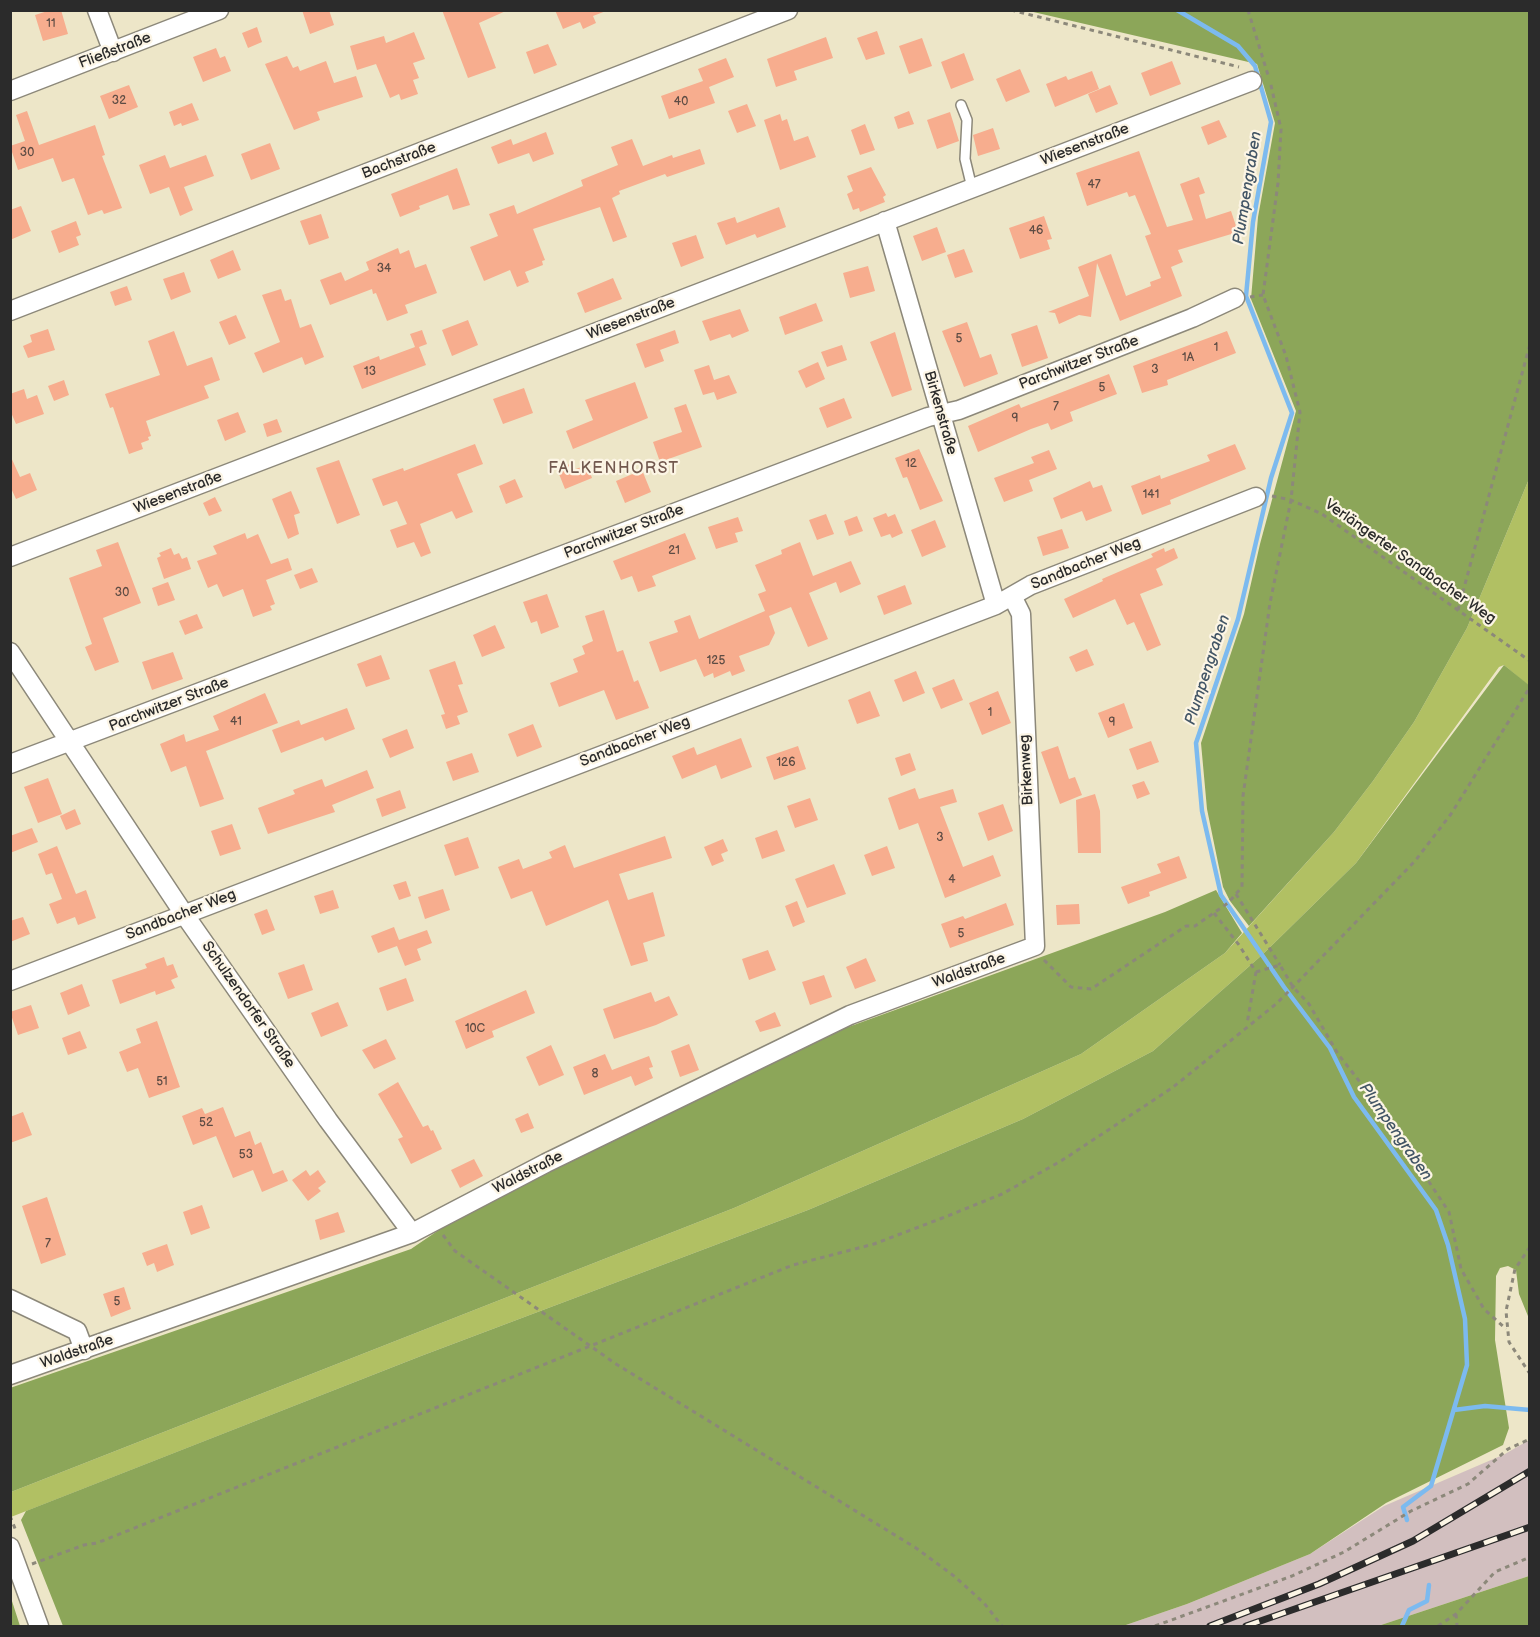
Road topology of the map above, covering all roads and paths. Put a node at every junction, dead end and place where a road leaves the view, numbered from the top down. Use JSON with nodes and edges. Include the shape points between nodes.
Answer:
{"nodes":[{"id":1,"x":97,"y":10,"type":"edge"},
{"id":2,"x":219,"y":10,"type":"edge"},
{"id":3,"x":788,"y":10,"type":"edge"},
{"id":4,"x":1011,"y":10,"type":"edge"},
{"id":5,"x":1248,"y":10,"type":"edge"},
{"id":6,"x":113,"y":52,"type":"junction"},
{"id":7,"x":1252,"y":81,"type":"joint"},
{"id":8,"x":10,"y":91,"type":"edge"},
{"id":9,"x":961,"y":105,"type":"dead end"},
{"id":10,"x":972,"y":188,"type":"junction"},
{"id":11,"x":885,"y":221,"type":"junction"},
{"id":12,"x":1263,"y":295,"type":"junction"},
{"id":13,"x":1257,"y":296,"type":"dead end"},
{"id":14,"x":1235,"y":298,"type":"dead end"},
{"id":15,"x":10,"y":311,"type":"edge"},
{"id":16,"x":1530,"y":344,"type":"edge"},
{"id":17,"x":941,"y":415,"type":"junction"},
{"id":18,"x":1263,"y":496,"type":"joint"},
{"id":19,"x":1292,"y":500,"type":"junction"},
{"id":20,"x":10,"y":557,"type":"edge"},
{"id":21,"x":1004,"y":600,"type":"junction"},
{"id":22,"x":1458,"y":610,"type":"junction"},
{"id":23,"x":10,"y":652,"type":"edge"},
{"id":24,"x":1530,"y":661,"type":"edge"},
{"id":25,"x":1530,"y":687,"type":"edge"},
{"id":26,"x":69,"y":740,"type":"junction"},
{"id":27,"x":10,"y":764,"type":"edge"},
{"id":28,"x":1236,"y":894,"type":"junction"},
{"id":29,"x":1214,"y":913,"type":"junction"},
{"id":30,"x":184,"y":914,"type":"junction"},
{"id":31,"x":1035,"y":946,"type":"junction"},
{"id":32,"x":1280,"y":965,"type":"junction"},
{"id":33,"x":1256,"y":972,"type":"junction"},
{"id":34,"x":10,"y":981,"type":"edge"},
{"id":35,"x":1293,"y":987,"type":"junction"},
{"id":36,"x":1247,"y":1026,"type":"junction"},
{"id":37,"x":433,"y":1222,"type":"junction"},
{"id":38,"x":412,"y":1233,"type":"junction"},
{"id":39,"x":1530,"y":1247,"type":"edge"},
{"id":40,"x":10,"y":1299,"type":"edge"},
{"id":41,"x":1506,"y":1329,"type":"junction"},
{"id":42,"x":590,"y":1346,"type":"junction"},
{"id":43,"x":84,"y":1350,"type":"junction"},
{"id":44,"x":1530,"y":1374,"type":"edge"},
{"id":45,"x":10,"y":1375,"type":"edge"},
{"id":46,"x":1530,"y":1439,"type":"edge"},
{"id":47,"x":10,"y":1547,"type":"edge"},
{"id":48,"x":1530,"y":1557,"type":"edge"},
{"id":49,"x":18,"y":1568,"type":"junction"},
{"id":50,"x":1456,"y":1614,"type":"junction"},
{"id":51,"x":39,"y":1626,"type":"edge"},
{"id":52,"x":1002,"y":1626,"type":"edge"},
{"id":53,"x":1155,"y":1626,"type":"edge"},
{"id":54,"x":1438,"y":1626,"type":"edge"},
{"id":55,"x":1457,"y":1626,"type":"edge"}],
"edges":[{"from":1,"to":6,"type":"street"},
{"from":2,"to":6,"type":"street","name":"Fließstraße"},
{"from":3,"to":15,"type":"street","name":"Bachstraße"},
{"from":4,"to":7,"type":"path","via":[[1237,66]]},
{"from":5,"to":12,"type":"path","via":[[1281,129]]},
{"from":6,"to":8,"type":"street","name":"Fließstraße"},
{"from":7,"to":10,"type":"street","name":"Wiesenstraße"},
{"from":9,"to":10,"type":"lane","via":[[966,112],[965,159]]},
{"from":10,"to":11,"type":"street","name":"Wiesenstraße"},
{"from":11,"to":17,"type":"street","name":"Birkenstraße"},
{"from":11,"to":20,"type":"street","name":"Wiesenstraße"},
{"from":12,"to":13,"type":"path"},
{"from":12,"to":19,"type":"path","via":[[1286,356],[1300,412]]},
{"from":14,"to":17,"type":"street","name":"Parchwitzer Straße"},
{"from":16,"to":22,"type":"path"},
{"from":17,"to":21,"type":"street","name":"Birkenstraße"},
{"from":17,"to":26,"type":"street","name":"Parchwitzer Straße"},
{"from":18,"to":19,"type":"path","name":"Verlängerter Sandbacher Weg"},
{"from":18,"to":21,"type":"street","name":"Sandbacher Weg","via":[[1031,585]]},
{"from":19,"to":22,"type":"path","name":"Verlängerter Sandbacher Weg","via":[[1322,514]]},
{"from":19,"to":28,"type":"path","via":[[1270,603],[1243,796],[1242,887]]},
{"from":21,"to":30,"type":"street","name":"Sandbacher Weg"},
{"from":21,"to":31,"type":"street","name":"Birkenweg","via":[[1020,614]]},
{"from":22,"to":24,"type":"path","name":"Verlängerter Sandbacher Weg"},
{"from":23,"to":26,"type":"street","name":"Schulzendorfer Straße"},
{"from":25,"to":35,"type":"path","via":[[1451,814],[1415,861]]},
{"from":26,"to":27,"type":"street","name":"Parchwitzer Straße"},
{"from":26,"to":30,"type":"street","name":"Schulzendorfer Straße"},
{"from":28,"to":29,"type":"path"},
{"from":28,"to":32,"type":"path"},
{"from":29,"to":31,"type":"path","via":[[1196,926],[1186,926],[1091,989],[1071,987],[1041,958]]},
{"from":29,"to":33,"type":"path"},
{"from":30,"to":34,"type":"street","name":"Sandbacher Weg"},
{"from":30,"to":38,"type":"street","name":"Schulzendorfer Straße"},
{"from":31,"to":37,"type":"street","name":"Waldstraße","via":[[839,1020]]},
{"from":32,"to":33,"type":"path"},
{"from":32,"to":35,"type":"path"},
{"from":33,"to":36,"type":"path"},
{"from":35,"to":36,"type":"path"},
{"from":35,"to":41,"type":"path","via":[[1309,1004],[1338,1054],[1378,1105],[1449,1212],[1461,1269],[1484,1309]]},
{"from":36,"to":42,"type":"path","via":[[1172,1088],[1061,1161],[1002,1194],[874,1244],[793,1265]]},
{"from":37,"to":38,"type":"street","name":"Waldstraße"},
{"from":37,"to":42,"type":"path","via":[[455,1251]]},
{"from":38,"to":43,"type":"street","name":"Waldstraße"},
{"from":39,"to":41,"type":"path","via":[[1515,1269]]},
{"from":40,"to":43,"type":"street","via":[[77,1331]]},
{"from":41,"to":44,"type":"path","via":[[1509,1342]]},
{"from":42,"to":49,"type":"path","via":[[98,1543]]},
{"from":42,"to":52,"type":"path","via":[[916,1548],[954,1576]]},
{"from":43,"to":45,"type":"street","name":"Waldstraße"},
{"from":46,"to":53,"type":"path","via":[[1508,1449],[1468,1484],[1401,1516],[1344,1552],[1292,1576]]},
{"from":47,"to":49,"type":"street"},
{"from":48,"to":50,"type":"path","via":[[1495,1572]]},
{"from":49,"to":51,"type":"street"},
{"from":50,"to":54,"type":"path"},
{"from":50,"to":55,"type":"path"}]}
